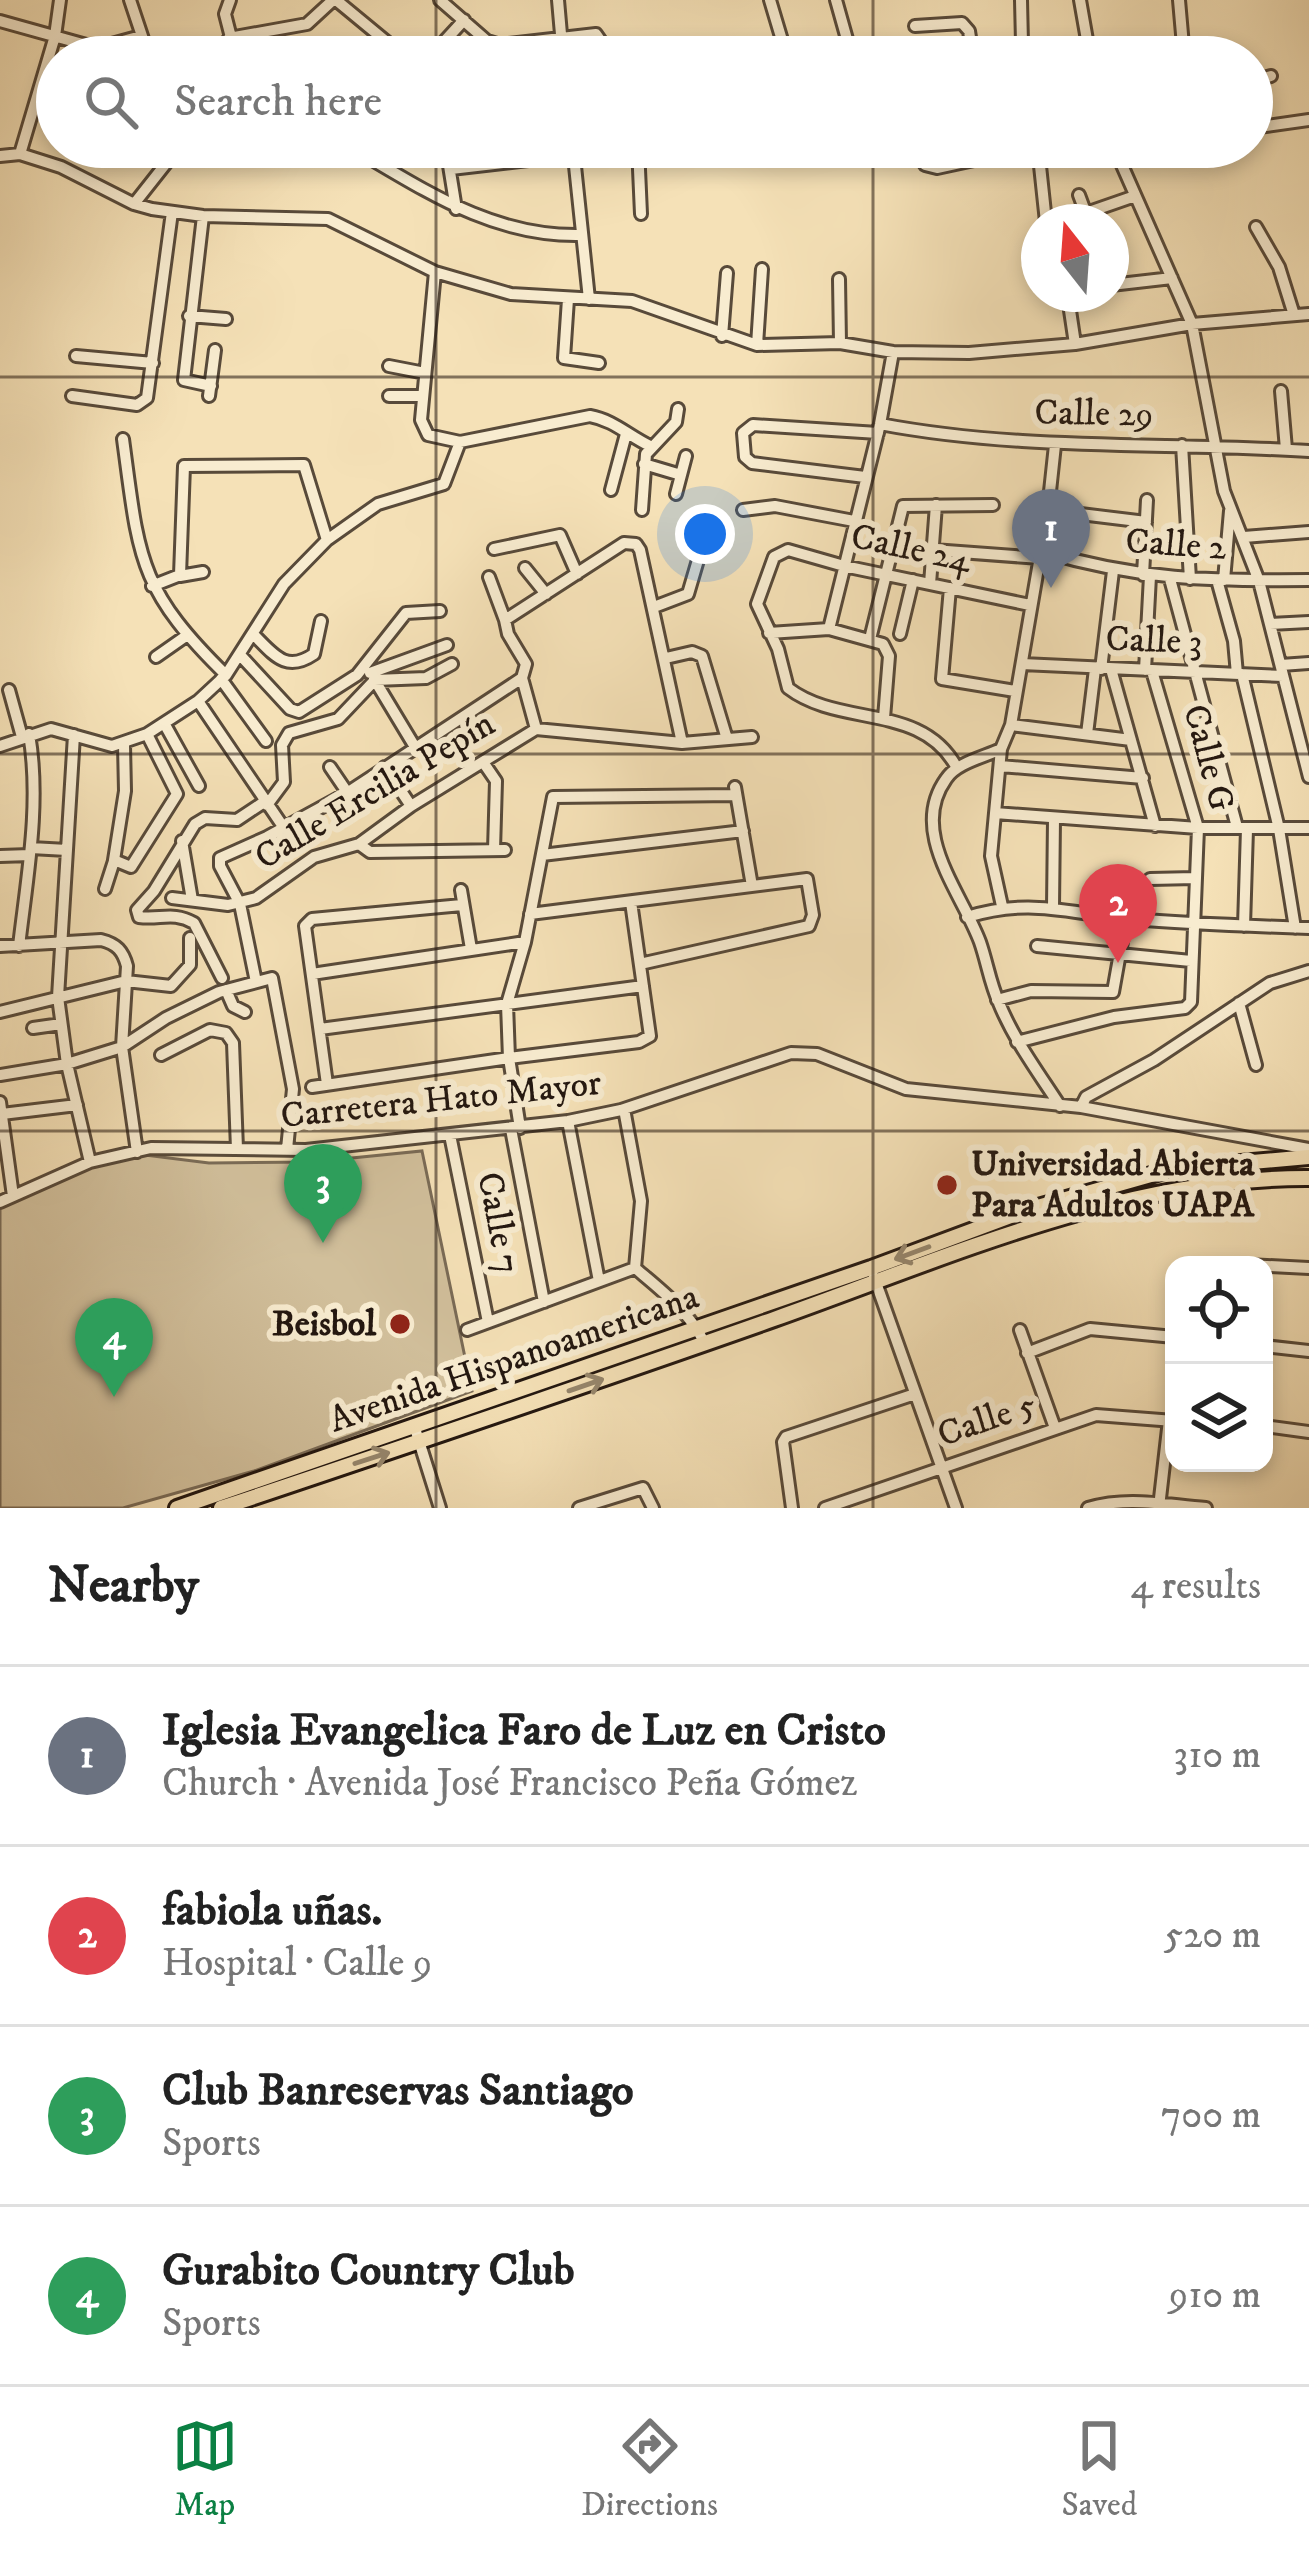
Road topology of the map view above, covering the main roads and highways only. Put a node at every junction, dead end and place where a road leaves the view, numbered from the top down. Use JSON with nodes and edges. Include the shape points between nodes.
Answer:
{"nodes":[{"id":1,"x":1309,"y":1153,"type":"edge"},
{"id":2,"x":1309,"y":1178,"type":"edge"},
{"id":3,"x":874,"y":1276,"type":"junction"},
{"id":4,"x":177,"y":1508,"type":"edge"},
{"id":5,"x":221,"y":1508,"type":"edge"}],
"edges":[{"from":1,"to":3,"type":"main road","name":"Avenida Hispanoamericana","one_way":true,"via":[[1172,1169],[1027,1210]]},
{"from":2,"to":3,"type":"main road","name":"Avenida Hispanoamericana","via":[[1172,1189]]},
{"from":3,"to":4,"type":"main road","name":"Avenida Hispanoamericana","via":[[698,1328]]},
{"from":5,"to":3,"type":"main road","name":"Avenida Hispanoamericana","one_way":true,"via":[[705,1344]]}]}
